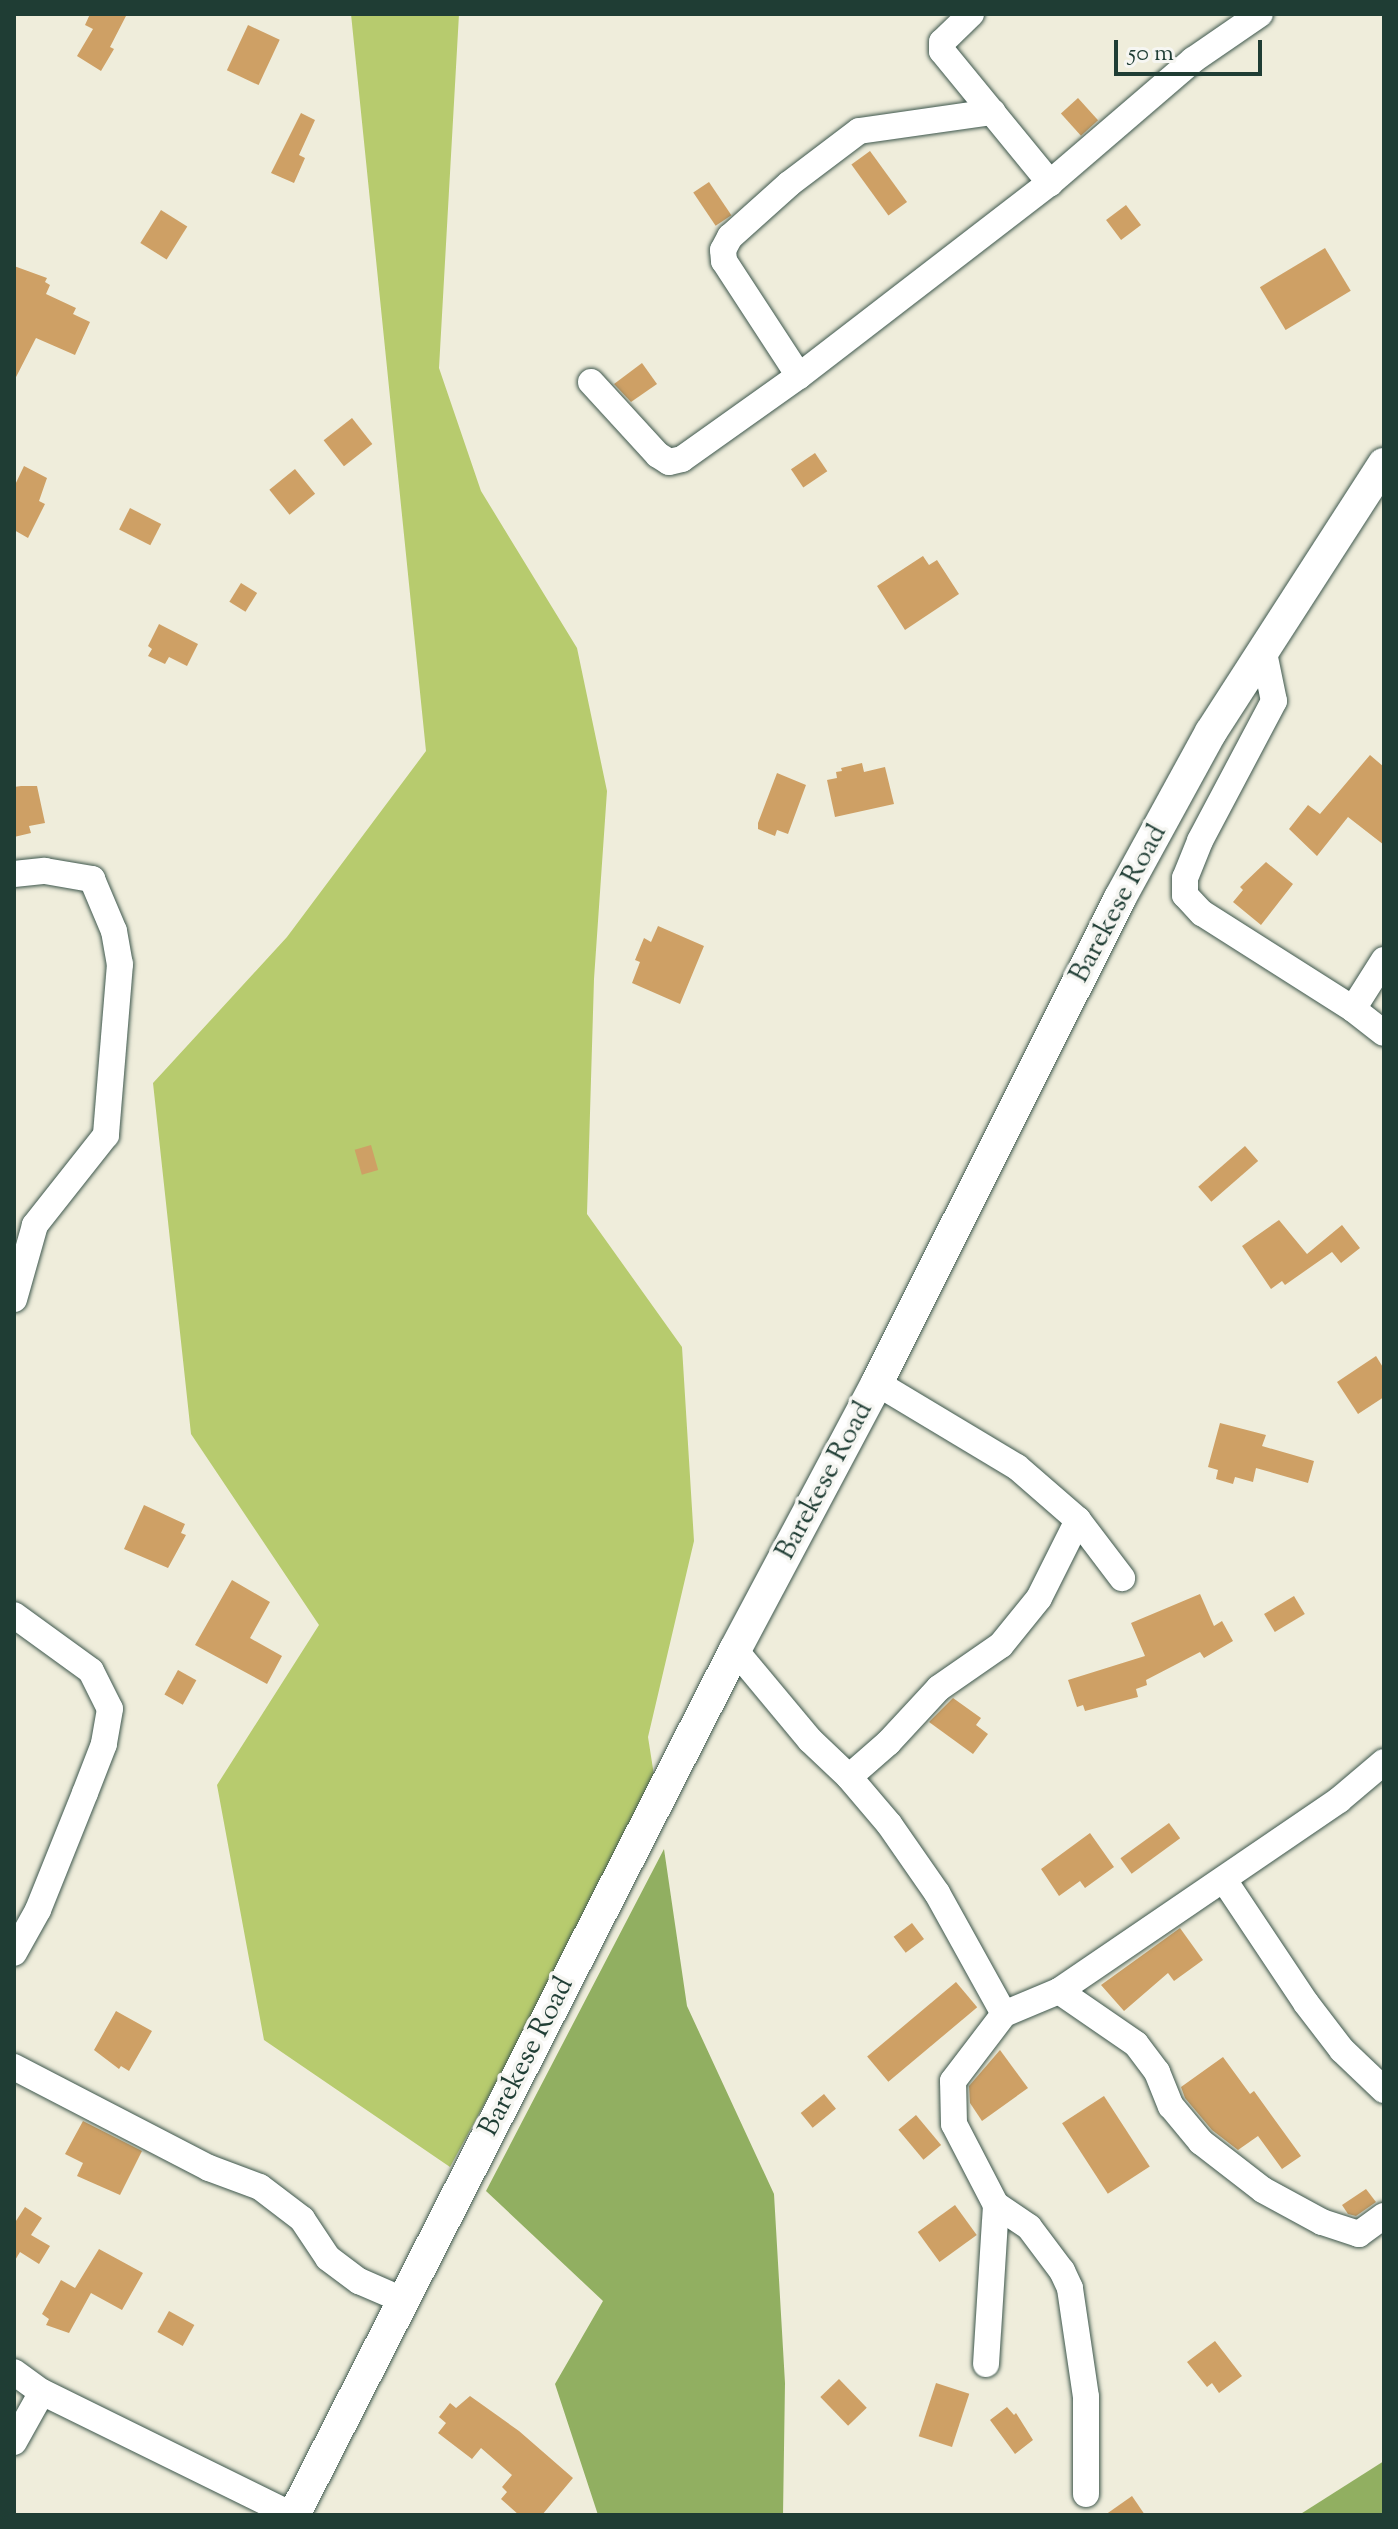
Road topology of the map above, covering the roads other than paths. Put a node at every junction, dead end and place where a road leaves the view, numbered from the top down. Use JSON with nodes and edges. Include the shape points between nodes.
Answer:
{"nodes":[{"id":1,"x":971,"y":14,"type":"edge"},
{"id":2,"x":1260,"y":14,"type":"edge"},
{"id":3,"x":993,"y":112,"type":"junction"},
{"id":4,"x":1050,"y":183,"type":"junction"},
{"id":5,"x":799,"y":376,"type":"junction"},
{"id":6,"x":591,"y":382,"type":"dead end"},
{"id":7,"x":1384,"y":464,"type":"edge"},
{"id":8,"x":1263,"y":648,"type":"junction"},
{"id":9,"x":14,"y":874,"type":"edge"},
{"id":10,"x":1384,"y":960,"type":"edge"},
{"id":11,"x":1353,"y":1009,"type":"junction"},
{"id":12,"x":1384,"y":1033,"type":"edge"},
{"id":13,"x":14,"y":1299,"type":"edge"},
{"id":14,"x":877,"y":1383,"type":"junction"},
{"id":15,"x":1078,"y":1520,"type":"junction"},
{"id":16,"x":1122,"y":1578,"type":"dead end"},
{"id":17,"x":14,"y":1615,"type":"edge"},
{"id":18,"x":735,"y":1650,"type":"junction"},
{"id":19,"x":1381,"y":1774,"type":"edge"},
{"id":20,"x":849,"y":1777,"type":"junction"},
{"id":21,"x":1224,"y":1880,"type":"junction"},
{"id":22,"x":14,"y":1953,"type":"edge"},
{"id":23,"x":1059,"y":1991,"type":"junction"},
{"id":24,"x":1004,"y":2014,"type":"junction"},
{"id":25,"x":14,"y":2067,"type":"edge"},
{"id":26,"x":1384,"y":2090,"type":"edge"},
{"id":27,"x":996,"y":2205,"type":"junction"},
{"id":28,"x":1384,"y":2216,"type":"edge"},
{"id":29,"x":403,"y":2300,"type":"junction"},
{"id":30,"x":986,"y":2364,"type":"dead end"},
{"id":31,"x":14,"y":2372,"type":"edge"},
{"id":32,"x":42,"y":2392,"type":"junction"},
{"id":33,"x":14,"y":2442,"type":"edge"},
{"id":34,"x":1086,"y":2494,"type":"dead end"},
{"id":35,"x":293,"y":2515,"type":"edge"}],
"edges":[{"from":1,"to":3,"type":"street","via":[[941,47]]},
{"from":2,"to":4,"type":"street","via":[[1193,60]]},
{"from":3,"to":4,"type":"street"},
{"from":3,"to":5,"type":"street","via":[[859,131],[730,237],[724,261]]},
{"from":4,"to":5,"type":"street"},
{"from":5,"to":6,"type":"street","via":[[676,462],[658,455]]},
{"from":7,"to":8,"type":"main road","name":"Barekese Road"},
{"from":8,"to":11,"type":"street","via":[[1274,701],[1200,841],[1185,878],[1185,895],[1202,913]]},
{"from":8,"to":14,"type":"main road","name":"Barekese Road","via":[[1120,898]]},
{"from":9,"to":13,"type":"street","via":[[45,871],[92,879],[114,931],[120,964],[106,1135],[35,1225]]},
{"from":10,"to":11,"type":"street"},
{"from":11,"to":12,"type":"street"},
{"from":14,"to":15,"type":"street","via":[[1017,1467]]},
{"from":14,"to":18,"type":"main road","name":"Barekese Road"},
{"from":15,"to":16,"type":"street"},
{"from":15,"to":20,"type":"street","via":[[1039,1598],[1001,1645],[939,1688]]},
{"from":17,"to":22,"type":"street","via":[[91,1671],[110,1709],[104,1744],[85,1793],[38,1910]]},
{"from":18,"to":20,"type":"street","via":[[810,1740]]},
{"from":18,"to":29,"type":"main road","name":"Barekese Road"},
{"from":19,"to":21,"type":"street"},
{"from":20,"to":24,"type":"street","via":[[937,1893]]},
{"from":21,"to":23,"type":"street"},
{"from":21,"to":26,"type":"street","via":[[1306,2003],[1342,2050]]},
{"from":23,"to":24,"type":"street"},
{"from":23,"to":28,"type":"street","via":[[1136,2044],[1157,2072],[1171,2106],[1201,2142],[1263,2190],[1322,2222],[1359,2234]]},
{"from":24,"to":27,"type":"street","via":[[953,2081],[951,2099],[954,2124]]},
{"from":25,"to":29,"type":"street","via":[[209,2168],[260,2187],[302,2219],[328,2258],[359,2281]]},
{"from":27,"to":30,"type":"street"},
{"from":27,"to":34,"type":"street","via":[[1029,2227],[1070,2288],[1086,2397]]},
{"from":29,"to":35,"type":"main road","name":"Barekese Road"},
{"from":31,"to":32,"type":"street"},
{"from":32,"to":33,"type":"street"},
{"from":32,"to":35,"type":"street"}]}
